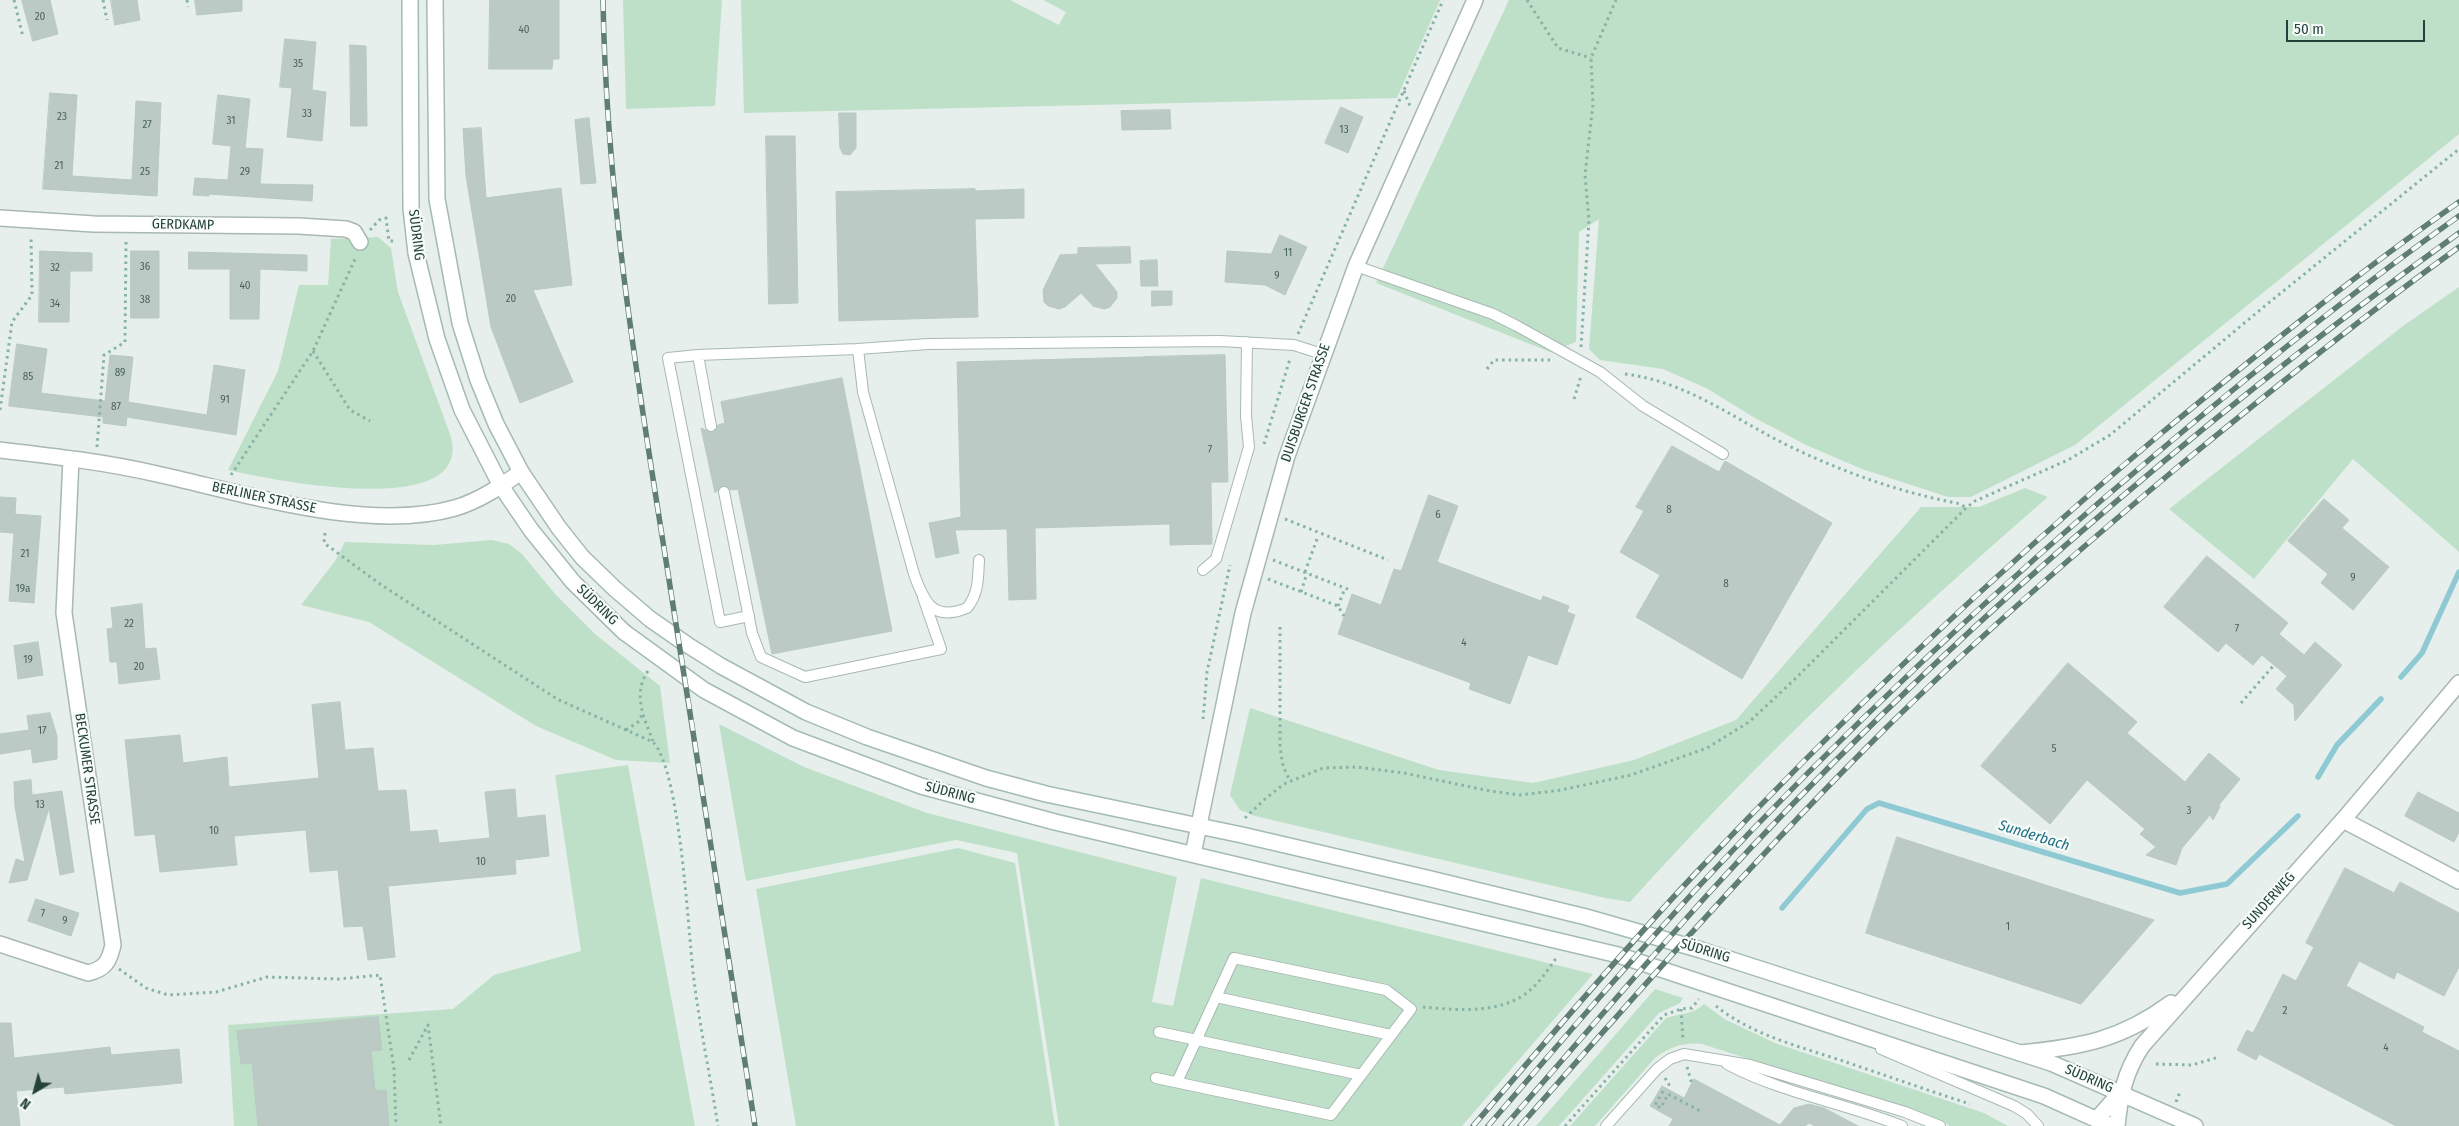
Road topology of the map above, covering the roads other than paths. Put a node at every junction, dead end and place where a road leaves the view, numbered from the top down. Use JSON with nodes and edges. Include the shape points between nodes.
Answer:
{"nodes":[{"id":1,"x":410,"y":0,"type":"edge"},
{"id":2,"x":435,"y":0,"type":"edge"},
{"id":3,"x":1475,"y":0,"type":"edge"},
{"id":4,"x":0,"y":218,"type":"edge"},
{"id":5,"x":360,"y":242,"type":"road end"},
{"id":6,"x":1356,"y":266,"type":"junction"},
{"id":7,"x":1247,"y":342,"type":"junction"},
{"id":8,"x":858,"y":350,"type":"junction"},
{"id":9,"x":1322,"y":354,"type":"junction"},
{"id":10,"x":698,"y":355,"type":"junction"},
{"id":11,"x":711,"y":426,"type":"dead end"},
{"id":12,"x":0,"y":450,"type":"edge"},
{"id":13,"x":1723,"y":454,"type":"dead end"},
{"id":14,"x":71,"y":458,"type":"junction"},
{"id":15,"x":521,"y":472,"type":"junction"},
{"id":16,"x":501,"y":486,"type":"junction"},
{"id":17,"x":724,"y":492,"type":"dead end"},
{"id":18,"x":979,"y":560,"type":"dead end"},
{"id":19,"x":1203,"y":570,"type":"dead end"},
{"id":20,"x":923,"y":597,"type":"junction"},
{"id":21,"x":748,"y":616,"type":"junction"},
{"id":22,"x":2459,"y":683,"type":"edge"},
{"id":23,"x":2343,"y":820,"type":"junction"},
{"id":24,"x":1199,"y":826,"type":"junction"},
{"id":25,"x":1192,"y":854,"type":"junction"},
{"id":26,"x":2459,"y":881,"type":"edge"},
{"id":27,"x":0,"y":944,"type":"edge"},
{"id":28,"x":2196,"y":984,"type":"junction"},
{"id":29,"x":1216,"y":997,"type":"junction"},
{"id":30,"x":1827,"y":1025,"type":"junction"},
{"id":31,"x":1160,"y":1032,"type":"dead end"},
{"id":32,"x":1391,"y":1035,"type":"junction"},
{"id":33,"x":1196,"y":1040,"type":"junction"},
{"id":34,"x":2020,"y":1054,"type":"junction"},
{"id":35,"x":1719,"y":1060,"type":"junction"},
{"id":36,"x":1361,"y":1075,"type":"junction"},
{"id":37,"x":1156,"y":1078,"type":"dead end"},
{"id":38,"x":1177,"y":1082,"type":"junction"},
{"id":39,"x":2120,"y":1093,"type":"junction"},
{"id":40,"x":2092,"y":1124,"type":"edge"},
{"id":41,"x":1606,"y":1126,"type":"edge"},
{"id":42,"x":1902,"y":1126,"type":"edge"},
{"id":43,"x":1940,"y":1126,"type":"edge"},
{"id":44,"x":2038,"y":1126,"type":"edge"},
{"id":45,"x":2112,"y":1126,"type":"edge"},
{"id":46,"x":2117,"y":1126,"type":"edge"},
{"id":47,"x":2195,"y":1126,"type":"edge"}],
"edges":[{"from":1,"to":16,"type":"main road","name":"SÜDRING","via":[[412,208],[416,253],[437,339],[462,410]]},
{"from":2,"to":15,"type":"main road","name":"SÜDRING","via":[[437,199],[460,323],[496,424]]},
{"from":3,"to":6,"type":"main road","name":"DUISBURGER STRASSE"},
{"from":4,"to":5,"type":"main road","name":"GERDKAMP","via":[[346,229],[354,232]]},
{"from":6,"to":9,"type":"main road","name":"DUISBURGER STRASSE"},
{"from":6,"to":13,"type":"lane","via":[[1493,314],[1600,372],[1643,406]]},
{"from":7,"to":8,"type":"lane","via":[[928,344]]},
{"from":7,"to":9,"type":"lane","via":[[1294,345]]},
{"from":7,"to":19,"type":"lane","via":[[1249,447],[1216,560]]},
{"from":8,"to":10,"type":"lane"},
{"from":8,"to":20,"type":"lane","via":[[863,392]]},
{"from":9,"to":24,"type":"main road","name":"DUISBURGER STRASSE","via":[[1270,513],[1243,613]]},
{"from":10,"to":11,"type":"lane"},
{"from":10,"to":21,"type":"lane","via":[[668,358],[720,622]]},
{"from":12,"to":14,"type":"main road","name":"BERLINER STRASSE"},
{"from":14,"to":16,"type":"main road","name":"BERLINER STRASSE","via":[[156,473],[290,504],[367,514],[403,515],[454,509]]},
{"from":14,"to":27,"type":"main road","name":"BECKUMER STRASSE","via":[[64,613],[113,945],[109,962],[88,973]]},
{"from":15,"to":16,"type":"main road","name":"BERLINER STRASSE"},
{"from":15,"to":24,"type":"main road","name":"SÜDRING","via":[[582,557],[615,589],[686,644],[806,712],[986,778]]},
{"from":16,"to":25,"type":"main road","name":"SÜDRING","via":[[531,530],[600,609],[658,658],[704,690],[793,738],[921,786]]},
{"from":17,"to":21,"type":"lane"},
{"from":18,"to":20,"type":"lane","via":[[978,589],[967,608],[942,612],[931,608]]},
{"from":20,"to":21,"type":"lane","via":[[941,649],[806,677],[761,657]]},
{"from":22,"to":23,"type":"main road","name":"SUNDERWEG"},
{"from":23,"to":26,"type":"main road"},
{"from":23,"to":28,"type":"main road","name":"SUNDERWEG"},
{"from":24,"to":25,"type":"main road"},
{"from":24,"to":34,"type":"main road","name":"SÜDRING","via":[[1586,917],[1701,950]]},
{"from":25,"to":30,"type":"main road","name":"SÜDRING","via":[[1569,942],[1655,966]]},
{"from":28,"to":34,"type":"main road","name":"SUNDERWEG","via":[[2157,1013],[2114,1036],[2070,1048]]},
{"from":28,"to":39,"type":"main road","name":"SUNDERWEG","via":[[2142,1046]]},
{"from":29,"to":32,"type":"lane"},
{"from":29,"to":32,"type":"lane","via":[[1234,958],[1386,990],[1411,1009]]},
{"from":29,"to":33,"type":"lane"},
{"from":30,"to":40,"type":"main road","name":"SÜDRING","via":[[2044,1096]]},
{"from":30,"to":44,"type":"lane","via":[[2014,1106]]},
{"from":31,"to":33,"type":"lane"},
{"from":32,"to":36,"type":"lane"},
{"from":33,"to":36,"type":"lane"},
{"from":33,"to":38,"type":"lane"},
{"from":34,"to":39,"type":"main road","name":"SÜDRING","via":[[2077,1073]]},
{"from":35,"to":41,"type":"lane","via":[[1684,1054],[1670,1059]]},
{"from":35,"to":42,"type":"lane","via":[[1748,1076]]},
{"from":35,"to":43,"type":"lane","via":[[1750,1065],[1905,1112]]},
{"from":36,"to":38,"type":"lane","via":[[1331,1115]]},
{"from":37,"to":38,"type":"lane"},
{"from":39,"to":40,"type":"main road"},
{"from":39,"to":46,"type":"main road","name":"SUNDERWEG"},
{"from":39,"to":47,"type":"main road","name":"SÜDRING"},
{"from":40,"to":45,"type":"main road","name":"SÜDRING"}]}
